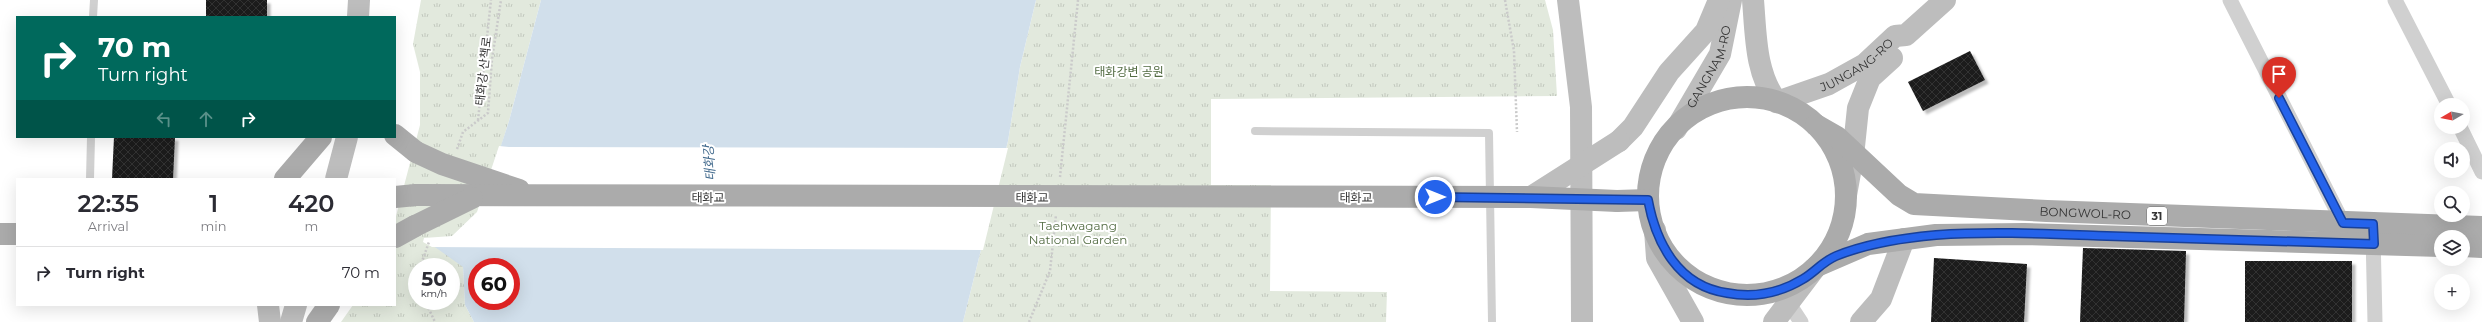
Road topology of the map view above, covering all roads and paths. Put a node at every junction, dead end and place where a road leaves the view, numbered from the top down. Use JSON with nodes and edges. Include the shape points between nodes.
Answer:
{"nodes":[{"id":1,"x":94,"y":0,"type":"edge"},
{"id":2,"x":359,"y":0,"type":"edge"},
{"id":3,"x":491,"y":0,"type":"edge"},
{"id":4,"x":501,"y":0,"type":"edge"},
{"id":5,"x":1078,"y":0,"type":"edge"},
{"id":6,"x":1505,"y":0,"type":"edge"},
{"id":7,"x":1568,"y":0,"type":"edge"},
{"id":8,"x":1719,"y":0,"type":"edge"},
{"id":9,"x":1731,"y":0,"type":"edge"},
{"id":10,"x":1753,"y":0,"type":"edge"},
{"id":11,"x":1945,"y":0,"type":"edge"},
{"id":12,"x":2230,"y":0,"type":"edge"},
{"id":13,"x":2396,"y":0,"type":"edge"},
{"id":14,"x":93,"y":16,"type":"edge"},
{"id":15,"x":358,"y":16,"type":"edge"},
{"id":16,"x":1906,"y":35,"type":"junction"},
{"id":17,"x":1071,"y":70,"type":"dead end"},
{"id":18,"x":2445,"y":98,"type":"edge"},
{"id":19,"x":1777,"y":102,"type":"junction"},
{"id":20,"x":478,"y":120,"type":"junction"},
{"id":21,"x":1816,"y":125,"type":"junction"},
{"id":22,"x":1676,"y":129,"type":"junction"},
{"id":23,"x":1255,"y":131,"type":"dead end"},
{"id":24,"x":463,"y":132,"type":"dead end"},
{"id":25,"x":1517,"y":132,"type":"dead end"},
{"id":26,"x":2463,"y":134,"type":"edge"},
{"id":27,"x":396,"y":136,"type":"edge"},
{"id":28,"x":91,"y":138,"type":"edge"},
{"id":29,"x":320,"y":138,"type":"edge"},
{"id":30,"x":347,"y":138,"type":"edge"},
{"id":31,"x":1853,"y":151,"type":"junction"},
{"id":32,"x":2482,"y":172,"type":"edge"},
{"id":33,"x":90,"y":178,"type":"edge"},
{"id":34,"x":286,"y":178,"type":"edge"},
{"id":35,"x":336,"y":178,"type":"edge"},
{"id":36,"x":476,"y":195,"type":"junction"},
{"id":37,"x":1846,"y":195,"type":"junction"},
{"id":38,"x":405,"y":196,"type":"edge"},
{"id":39,"x":541,"y":197,"type":"junction"},
{"id":40,"x":1531,"y":197,"type":"junction"},
{"id":41,"x":1648,"y":200,"type":"junction"},
{"id":42,"x":2343,"y":223,"type":"junction"},
{"id":43,"x":2482,"y":227,"type":"edge"},
{"id":44,"x":1655,"y":230,"type":"junction"},
{"id":45,"x":423,"y":231,"type":"junction"},
{"id":46,"x":0,"y":234,"type":"edge"},
{"id":47,"x":16,"y":234,"type":"edge"},
{"id":48,"x":2373,"y":234,"type":"junction"},
{"id":49,"x":396,"y":237,"type":"edge"},
{"id":50,"x":1904,"y":239,"type":"junction"},
{"id":51,"x":2434,"y":245,"type":"edge"},
{"id":52,"x":2470,"y":246,"type":"edge"},
{"id":53,"x":2482,"y":247,"type":"edge"},
{"id":54,"x":423,"y":258,"type":"edge"},
{"id":55,"x":1816,"y":267,"type":"junction"},
{"id":56,"x":1784,"y":297,"type":"junction"},
{"id":57,"x":268,"y":306,"type":"edge"},
{"id":58,"x":296,"y":306,"type":"edge"},
{"id":59,"x":328,"y":306,"type":"edge"},
{"id":60,"x":429,"y":310,"type":"edge"},
{"id":61,"x":270,"y":322,"type":"edge"},
{"id":62,"x":291,"y":322,"type":"edge"},
{"id":63,"x":316,"y":322,"type":"edge"},
{"id":64,"x":435,"y":322,"type":"edge"},
{"id":65,"x":1492,"y":322,"type":"edge"},
{"id":66,"x":1582,"y":322,"type":"edge"},
{"id":67,"x":1693,"y":322,"type":"edge"},
{"id":68,"x":1774,"y":322,"type":"edge"},
{"id":69,"x":1802,"y":322,"type":"edge"},
{"id":70,"x":1860,"y":322,"type":"edge"},
{"id":71,"x":2375,"y":322,"type":"edge"}],
"edges":[{"from":1,"to":14,"type":"lane"},
{"from":2,"to":15,"type":"main road"},
{"from":3,"to":20,"type":"path"},
{"from":4,"to":20,"type":"path","name":"태화강 산책로","via":[[492,59],[488,113]]},
{"from":5,"to":17,"type":"path"},
{"from":6,"to":25,"type":"path","via":[[1514,51]]},
{"from":7,"to":66,"type":"main road","via":[[1581,107]]},
{"from":8,"to":40,"type":"main road","bridge":true,"via":[[1706,31],[1669,72],[1633,127],[1619,141]]},
{"from":9,"to":22,"type":"main road","name":"GANGNAM-RO","via":[[1720,54]]},
{"from":10,"to":19,"type":"main road","via":[[1757,54],[1769,91]]},
{"from":11,"to":16,"type":"main road","name":"JUNGANG-RO"},
{"from":12,"to":42,"type":"street"},
{"from":13,"to":18,"type":"street"},
{"from":16,"to":19,"type":"main road","name":"JUNGANG-RO","via":[[1895,36],[1864,64],[1829,84]]},
{"from":16,"to":31,"type":"main road","via":[[1902,49],[1870,78],[1858,108]]},
{"from":19,"to":21,"type":"main road","via":[[1787,105]]},
{"from":19,"to":22,"type":"main road","via":[[1753,96],[1720,100],[1690,115]]},
{"from":20,"to":24,"type":"path","name":"태화강 산책로"},
{"from":21,"to":31,"type":"main road","name":"BONGWOL-RO","via":[[1837,137]]},
{"from":21,"to":37,"type":"main road","via":[[1834,148],[1845,177]]},
{"from":22,"to":41,"type":"main road","via":[[1667,138],[1652,168]]},
{"from":23,"to":65,"type":"lane","via":[[1489,133]]},
{"from":26,"to":32,"type":"street"},
{"from":27,"to":39,"type":"main road","bridge":true,"via":[[416,152],[442,164]]},
{"from":28,"to":33,"type":"lane"},
{"from":29,"to":34,"type":"main road"},
{"from":30,"to":35,"type":"main road"},
{"from":31,"to":37,"type":"main road"},
{"from":31,"to":42,"type":"main road","name":"BONGWOL-RO","number":"31","via":[[1899,195],[1914,204]]},
{"from":36,"to":38,"type":"main road","name":"태화교","bridge":true},
{"from":36,"to":39,"type":"main road","name":"태화교","bridge":true},
{"from":36,"to":45,"type":"main road","bridge":true},
{"from":37,"to":55,"type":"main road","via":[[1846,208],[1839,235],[1825,259]]},
{"from":39,"to":40,"type":"main road","name":"태화교","bridge":true},
{"from":40,"to":41,"type":"main road","name":"태화교","bridge":true},
{"from":41,"to":44,"type":"main road"},
{"from":42,"to":48,"type":"main road","name":"BONGWOL-RO","number":"31"},
{"from":43,"to":48,"type":"main road","name":"BONGWOL-RO","number":"31"},
{"from":44,"to":56,"type":"main road","via":[[1663,249],[1680,269],[1701,284],[1725,293]]},
{"from":44,"to":67,"type":"main road","via":[[1657,258]]},
{"from":45,"to":49,"type":"main road"},
{"from":45,"to":54,"type":"path","via":[[428,248]]},
{"from":46,"to":47,"type":"main road"},
{"from":48,"to":50,"type":"main road","name":"BONGWOL-RO","via":[[2214,238],[2024,234],[1936,235]]},
{"from":48,"to":51,"type":"main road"},
{"from":48,"to":71,"type":"street"},
{"from":50,"to":55,"type":"main road","name":"BONGWOL-RO","via":[[1868,244]]},
{"from":50,"to":70,"type":"main road","via":[[1881,299]]},
{"from":52,"to":53,"type":"main road"},
{"from":55,"to":56,"type":"main road"},
{"from":56,"to":68,"type":"main road"},
{"from":56,"to":69,"type":"street"},
{"from":57,"to":61,"type":"main road"},
{"from":58,"to":62,"type":"main road"},
{"from":59,"to":63,"type":"main road"},
{"from":60,"to":64,"type":"path"}]}
